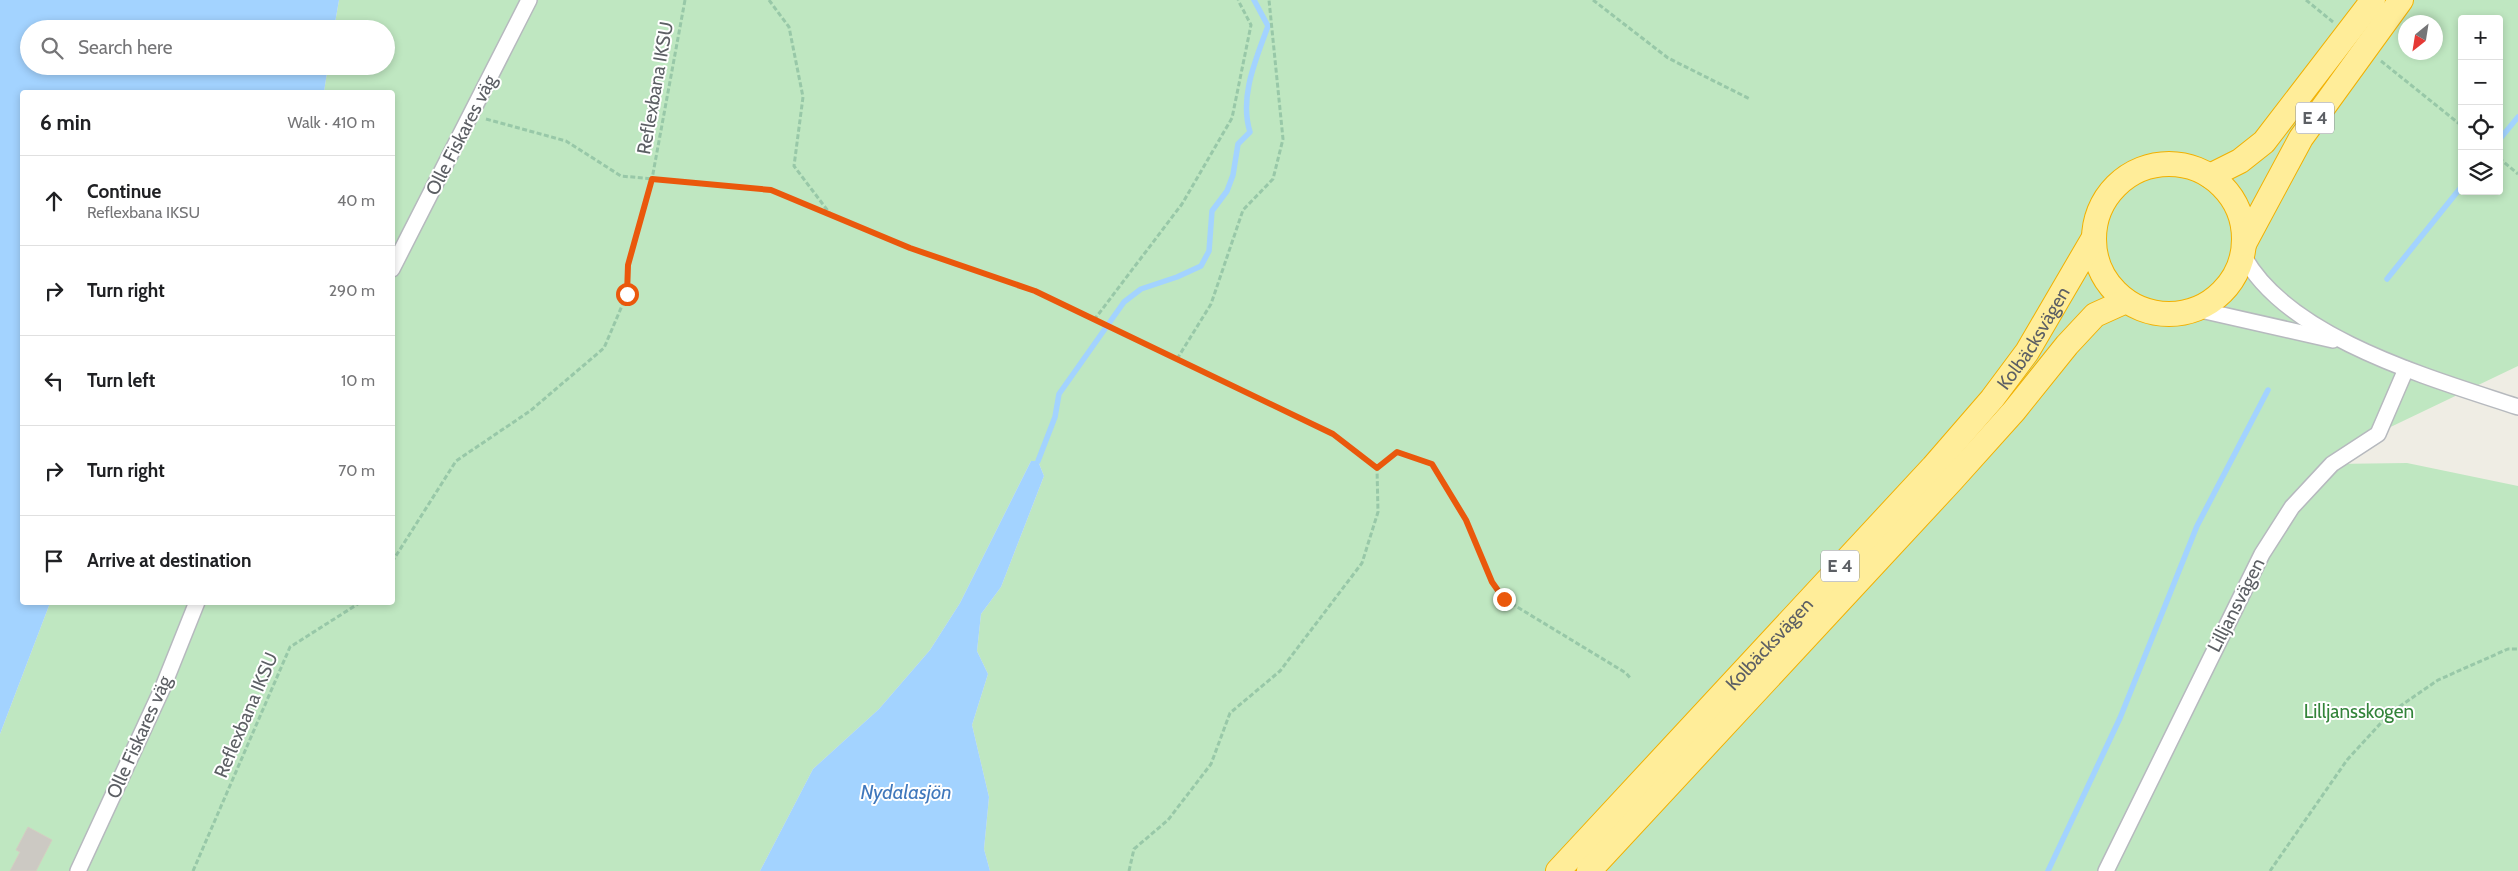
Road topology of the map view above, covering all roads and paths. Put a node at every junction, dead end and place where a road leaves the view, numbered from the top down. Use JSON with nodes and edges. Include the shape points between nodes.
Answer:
{"nodes":[{"id":1,"x":529,"y":0,"type":"edge"},
{"id":2,"x":685,"y":0,"type":"edge"},
{"id":3,"x":769,"y":0,"type":"edge"},
{"id":4,"x":1238,"y":0,"type":"edge"},
{"id":5,"x":1269,"y":0,"type":"edge"},
{"id":6,"x":1593,"y":0,"type":"edge"},
{"id":7,"x":2306,"y":0,"type":"edge"},
{"id":8,"x":2373,"y":0,"type":"edge"},
{"id":9,"x":2400,"y":0,"type":"edge"},
{"id":10,"x":2336,"y":24,"type":"dead end"},
{"id":11,"x":2377,"y":57,"type":"dead end"},
{"id":12,"x":1750,"y":99,"type":"dead end"},
{"id":13,"x":484,"y":119,"type":"dead end"},
{"id":14,"x":2458,"y":123,"type":"edge"},
{"id":15,"x":2503,"y":161,"type":"edge"},
{"id":16,"x":2518,"y":174,"type":"edge"},
{"id":17,"x":2210,"y":176,"type":"junction"},
{"id":18,"x":652,"y":179,"type":"junction"},
{"id":19,"x":831,"y":216,"type":"junction"},
{"id":20,"x":2093,"y":239,"type":"junction"},
{"id":21,"x":2243,"y":249,"type":"junction"},
{"id":22,"x":395,"y":263,"type":"edge"},
{"id":23,"x":2126,"y":301,"type":"junction"},
{"id":24,"x":2196,"y":309,"type":"junction"},
{"id":25,"x":1094,"y":320,"type":"junction"},
{"id":26,"x":2345,"y":342,"type":"junction"},
{"id":27,"x":1177,"y":359,"type":"junction"},
{"id":28,"x":2406,"y":370,"type":"junction"},
{"id":29,"x":2518,"y":407,"type":"edge"},
{"id":30,"x":1377,"y":468,"type":"junction"},
{"id":31,"x":395,"y":557,"type":"edge"},
{"id":32,"x":196,"y":605,"type":"edge"},
{"id":33,"x":356,"y":605,"type":"edge"},
{"id":34,"x":2518,"y":649,"type":"edge"},
{"id":35,"x":1631,"y":679,"type":"dead end"},
{"id":36,"x":78,"y":871,"type":"edge"},
{"id":37,"x":193,"y":871,"type":"edge"},
{"id":38,"x":1129,"y":871,"type":"edge"},
{"id":39,"x":1558,"y":871,"type":"edge"},
{"id":40,"x":1589,"y":871,"type":"edge"},
{"id":41,"x":2106,"y":871,"type":"edge"},
{"id":42,"x":2270,"y":871,"type":"edge"}],
"edges":[{"from":1,"to":22,"type":"street","name":"Olle Fiskares väg"},
{"from":2,"to":18,"type":"path","name":"Reflexbana IKSU"},
{"from":3,"to":19,"type":"path","via":[[788,27],[803,96],[794,166]]},
{"from":4,"to":25,"type":"path","via":[[1250,24],[1232,118],[1182,204]]},
{"from":5,"to":27,"type":"path","via":[[1282,138],[1273,179],[1243,210],[1211,304]]},
{"from":6,"to":12,"type":"path","via":[[1668,58]]},
{"from":7,"to":10,"type":"path"},
{"from":8,"to":17,"type":"highway","number":"E 4","via":[[2264,142],[2240,161]]},
{"from":9,"to":21,"type":"highway","number":"E 4","via":[[2301,138]]},
{"from":11,"to":14,"type":"path"},
{"from":13,"to":18,"type":"path","via":[[566,141],[621,176]]},
{"from":15,"to":16,"type":"path"},
{"from":17,"to":20,"type":"highway","number":"E 4","via":[[2175,164],[2158,164],[2138,170],[2105,198],[2096,218]]},
{"from":17,"to":21,"type":"highway","number":"E 4","via":[[2229,194],[2236,206],[2242,224]]},
{"from":18,"to":19,"type":"path","via":[[771,190]]},
{"from":18,"to":31,"type":"path","name":"Reflexbana IKSU","via":[[628,265],[627,294],[604,348],[530,411],[456,461]]},
{"from":19,"to":25,"type":"path","via":[[910,248],[1035,291]]},
{"from":20,"to":23,"type":"highway","number":"E 4","via":[[2096,260],[2105,279]]},
{"from":20,"to":39,"type":"highway","name":"Kolbäcksvägen","number":"E 4","via":[[2027,352],[1992,399],[1933,467]]},
{"from":21,"to":24,"type":"highway","number":"E 4","via":[[2230,283]]},
{"from":21,"to":26,"type":"street","via":[[2251,271],[2269,291]]},
{"from":23,"to":24,"type":"highway","number":"E 4","via":[[2160,314]]},
{"from":23,"to":40,"type":"highway","name":"Kolbäcksvägen","number":"E 4","via":[[2095,315],[2067,344],[1952,480]]},
{"from":24,"to":26,"type":"street"},
{"from":25,"to":27,"type":"path"},
{"from":26,"to":28,"type":"street"},
{"from":27,"to":30,"type":"path","via":[[1333,434]]},
{"from":28,"to":29,"type":"street"},
{"from":28,"to":41,"type":"street","name":"Lilljansvägen","via":[[2378,434],[2332,464],[2292,507],[2262,554]]},
{"from":30,"to":35,"type":"path","via":[[1397,452],[1432,464],[1466,520],[1492,582],[1504,599]]},
{"from":30,"to":38,"type":"path","via":[[1378,512],[1362,563],[1280,671],[1230,713],[1210,764],[1168,820],[1134,849]]},
{"from":32,"to":36,"type":"street","name":"Olle Fiskares väg","via":[[163,687]]},
{"from":33,"to":37,"type":"path","name":"Reflexbana IKSU","via":[[290,647]]},
{"from":34,"to":42,"type":"path","via":[[2508,649],[2438,680],[2390,713],[2347,760]]}]}
